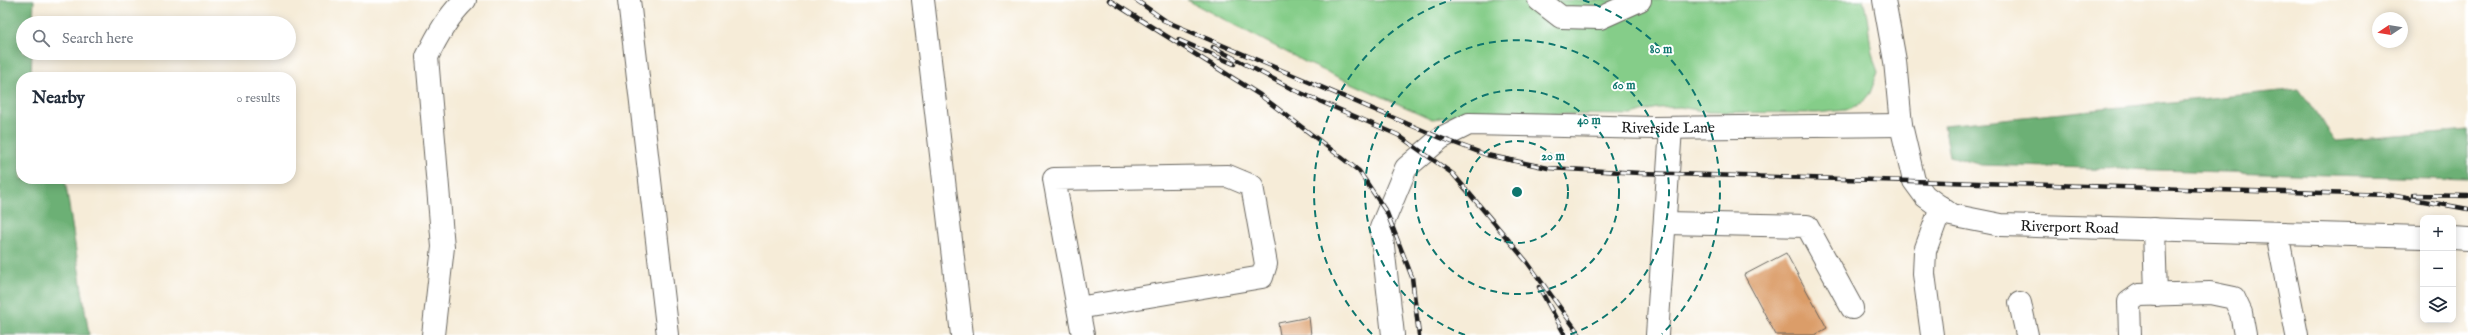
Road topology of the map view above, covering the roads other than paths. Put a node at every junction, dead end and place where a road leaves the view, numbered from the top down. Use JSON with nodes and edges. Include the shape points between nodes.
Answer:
{"nodes":[{"id":1,"x":464,"y":0,"type":"edge"},
{"id":2,"x":629,"y":0,"type":"edge"},
{"id":3,"x":923,"y":0,"type":"edge"},
{"id":4,"x":1539,"y":0,"type":"edge"},
{"id":5,"x":1640,"y":0,"type":"edge"},
{"id":6,"x":1884,"y":0,"type":"edge"},
{"id":7,"x":1901,"y":125,"type":"junction"},
{"id":8,"x":1671,"y":128,"type":"junction"},
{"id":9,"x":1942,"y":207,"type":"junction"},
{"id":10,"x":1665,"y":223,"type":"junction"},
{"id":11,"x":2154,"y":229,"type":"junction"},
{"id":12,"x":2277,"y":233,"type":"junction"},
{"id":13,"x":2420,"y":237,"type":"edge"},
{"id":14,"x":2456,"y":238,"type":"edge"},
{"id":15,"x":2468,"y":238,"type":"edge"},
{"id":16,"x":2156,"y":295,"type":"junction"},
{"id":17,"x":2020,"y":303,"type":"dead end"},
{"id":18,"x":1078,"y":308,"type":"junction"},
{"id":19,"x":1852,"y":308,"type":"dead end"},
{"id":20,"x":433,"y":335,"type":"edge"},
{"id":21,"x":668,"y":335,"type":"edge"},
{"id":22,"x":962,"y":335,"type":"edge"},
{"id":23,"x":1083,"y":335,"type":"edge"},
{"id":24,"x":1393,"y":335,"type":"edge"},
{"id":25,"x":1657,"y":335,"type":"edge"},
{"id":26,"x":1932,"y":335,"type":"edge"},
{"id":27,"x":2026,"y":335,"type":"edge"},
{"id":28,"x":2130,"y":335,"type":"edge"},
{"id":29,"x":2245,"y":335,"type":"edge"},
{"id":30,"x":2297,"y":335,"type":"edge"}],
"edges":[{"from":1,"to":20,"type":"street","via":[[437,36],[427,58],[443,247]]},
{"from":2,"to":21,"type":"street"},
{"from":3,"to":22,"type":"street"},
{"from":4,"to":5,"type":"street","via":[[1560,17],[1600,18]]},
{"from":6,"to":7,"type":"street","name":"Riverport Road","via":[[1895,61]]},
{"from":7,"to":8,"type":"street","name":"Riverside Lane"},
{"from":7,"to":9,"type":"street","name":"Riverport Road","via":[[1914,181],[1925,196]]},
{"from":8,"to":10,"type":"street"},
{"from":8,"to":24,"type":"street","name":"Riverside Lane","via":[[1469,124],[1441,138],[1406,168],[1381,228]]},
{"from":9,"to":11,"type":"street","name":"Riverport Road","via":[[1951,215],[2001,225]]},
{"from":9,"to":26,"type":"street","via":[[1925,251],[1924,274]]},
{"from":10,"to":19,"type":"street","via":[[1807,226]]},
{"from":10,"to":25,"type":"street"},
{"from":11,"to":12,"type":"street","name":"Riverport Road"},
{"from":11,"to":16,"type":"street"},
{"from":12,"to":13,"type":"street","name":"Riverport Road"},
{"from":12,"to":30,"type":"street"},
{"from":14,"to":15,"type":"street"},
{"from":16,"to":28,"type":"street","via":[[2139,295],[2129,302]]},
{"from":16,"to":29,"type":"street","via":[[2210,293],[2234,298],[2241,313]]},
{"from":17,"to":27,"type":"street"},
{"from":18,"to":18,"type":"street","via":[[1054,179],[1228,176],[1252,186],[1266,264],[1262,277]]},
{"from":18,"to":23,"type":"street"}]}
